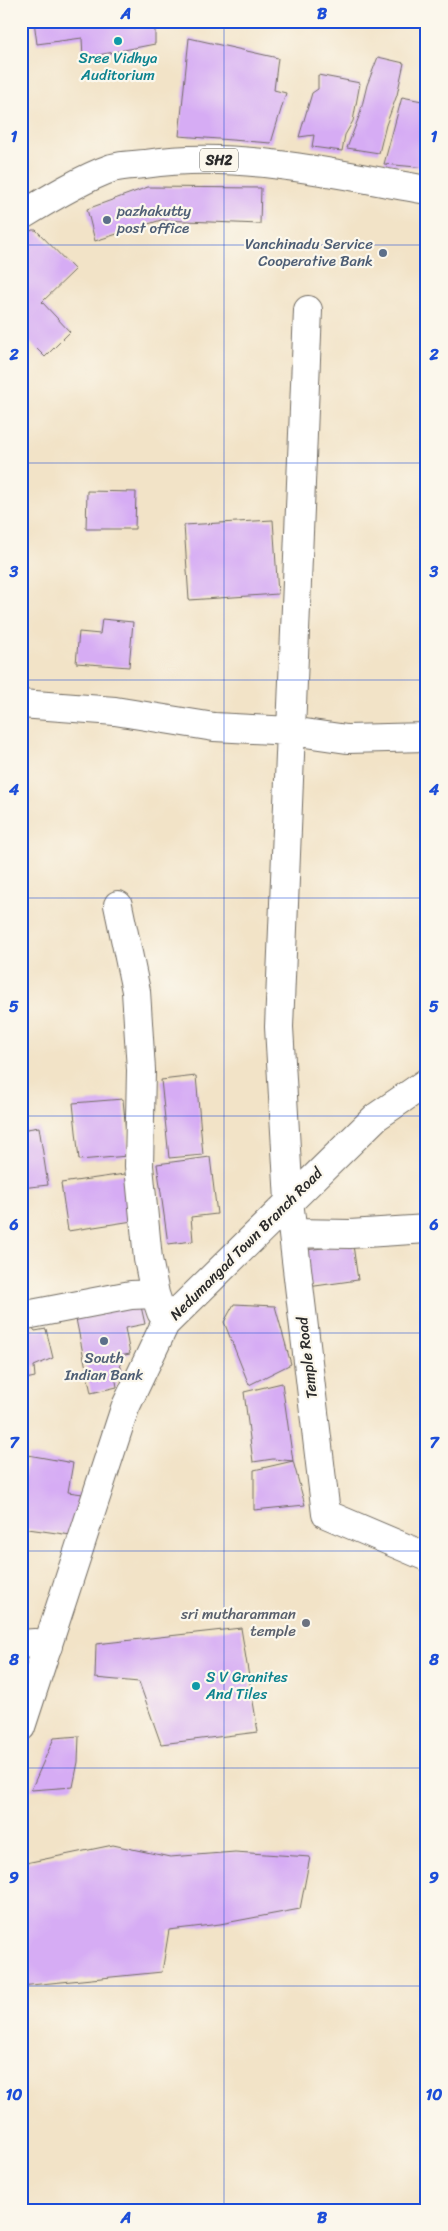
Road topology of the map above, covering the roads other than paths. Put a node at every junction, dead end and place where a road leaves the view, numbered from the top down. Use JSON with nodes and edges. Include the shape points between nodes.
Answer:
{"nodes":[{"id":1,"x":427,"y":190,"type":"edge"},
{"id":2,"x":21,"y":216,"type":"edge"},
{"id":3,"x":308,"y":310,"type":"dead end"},
{"id":4,"x":21,"y":704,"type":"edge"},
{"id":5,"x":291,"y":732,"type":"junction"},
{"id":6,"x":427,"y":736,"type":"edge"},
{"id":7,"x":118,"y":905,"type":"dead end"},
{"id":8,"x":427,"y":1082,"type":"edge"},
{"id":9,"x":289,"y":1201,"type":"junction"},
{"id":10,"x":427,"y":1229,"type":"edge"},
{"id":11,"x":292,"y":1233,"type":"junction"},
{"id":12,"x":155,"y":1294,"type":"junction"},
{"id":13,"x":21,"y":1316,"type":"edge"},
{"id":14,"x":165,"y":1324,"type":"junction"},
{"id":15,"x":427,"y":1557,"type":"edge"},
{"id":16,"x":21,"y":1644,"type":"edge"},
{"id":17,"x":48,"y":1646,"type":"junction"},
{"id":18,"x":21,"y":1727,"type":"edge"}],
"edges":[{"from":1,"to":2,"type":"street","number":"SH2","via":[[243,160],[174,160],[112,168]]},
{"from":3,"to":5,"type":"street","name":"Temple Road"},
{"from":4,"to":5,"type":"street","via":[[115,711],[214,727]]},
{"from":5,"to":6,"type":"street","via":[[347,739]]},
{"from":5,"to":9,"type":"street","name":"Temple Road","via":[[279,1027]]},
{"from":7,"to":12,"type":"street","via":[[136,991],[141,1070],[139,1166],[148,1259]]},
{"from":8,"to":9,"type":"street","name":"Nedumangad Town Branch Road","via":[[376,1116]]},
{"from":9,"to":11,"type":"street","name":"Temple Road"},
{"from":9,"to":14,"type":"street","name":"Nedumangad Town Branch Road"},
{"from":10,"to":11,"type":"street","via":[[350,1234]]},
{"from":11,"to":15,"type":"street","name":"Temple Road","via":[[326,1514]]},
{"from":12,"to":13,"type":"street","via":[[131,1295]]},
{"from":12,"to":14,"type":"street"},
{"from":14,"to":17,"type":"street","name":"Nedumangad Town Branch Road","via":[[125,1408]]},
{"from":16,"to":17,"type":"street"},
{"from":17,"to":18,"type":"street","name":"Nedumangad Town Branch Road"}]}
